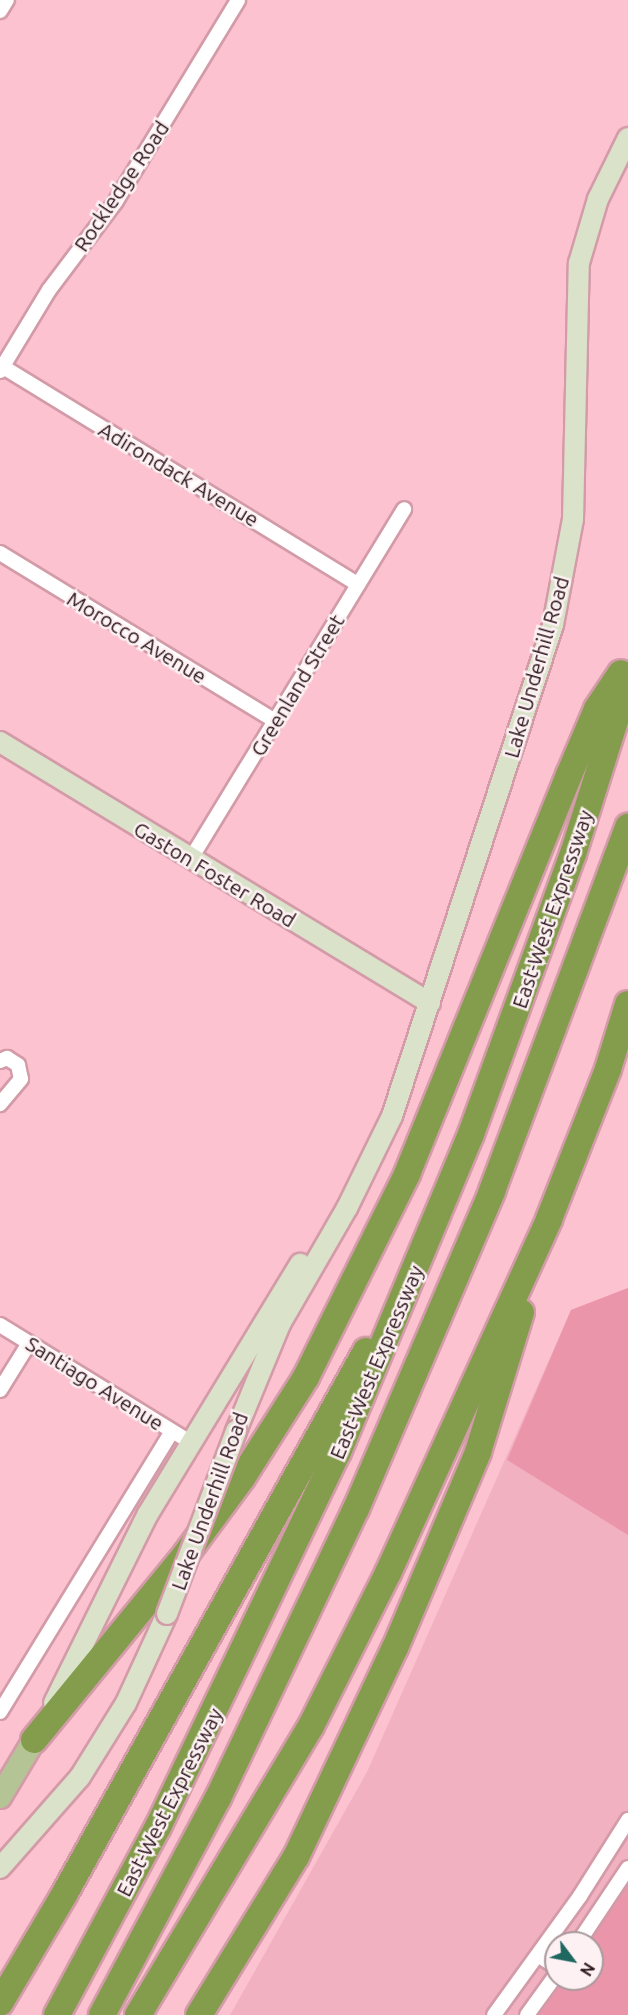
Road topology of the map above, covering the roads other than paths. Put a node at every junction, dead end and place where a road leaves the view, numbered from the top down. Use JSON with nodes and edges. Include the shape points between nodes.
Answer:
{"nodes":[{"id":1,"x":7,"y":0,"type":"edge"},
{"id":2,"x":238,"y":0,"type":"edge"},
{"id":3,"x":0,"y":11,"type":"edge"},
{"id":4,"x":628,"y":138,"type":"edge"},
{"id":5,"x":1,"y":367,"type":"edge"},
{"id":6,"x":404,"y":509,"type":"dead end"},
{"id":7,"x":0,"y":553,"type":"edge"},
{"id":8,"x":358,"y":584,"type":"junction"},
{"id":9,"x":628,"y":663,"type":"edge"},
{"id":10,"x":628,"y":680,"type":"edge"},
{"id":11,"x":275,"y":721,"type":"junction"},
{"id":12,"x":1,"y":745,"type":"edge"},
{"id":13,"x":628,"y":827,"type":"edge"},
{"id":14,"x":190,"y":860,"type":"junction"},
{"id":15,"x":430,"y":1003,"type":"junction"},
{"id":16,"x":628,"y":1004,"type":"edge"},
{"id":17,"x":0,"y":1061,"type":"edge"},
{"id":18,"x":0,"y":1104,"type":"edge"},
{"id":19,"x":392,"y":1116,"type":"junction"},
{"id":20,"x":549,"y":1219,"type":"junction"},
{"id":21,"x":405,"y":1294,"type":"junction"},
{"id":22,"x":0,"y":1325,"type":"edge"},
{"id":23,"x":29,"y":1343,"type":"junction"},
{"id":24,"x":0,"y":1390,"type":"edge"},
{"id":25,"x":172,"y":1431,"type":"junction"},
{"id":26,"x":190,"y":1442,"type":"junction"},
{"id":27,"x":0,"y":1712,"type":"edge"},
{"id":28,"x":34,"y":1740,"type":"junction"},
{"id":29,"x":0,"y":1797,"type":"edge"},
{"id":30,"x":628,"y":1820,"type":"edge"},
{"id":31,"x":0,"y":1868,"type":"edge"},
{"id":32,"x":628,"y":1868,"type":"edge"},
{"id":33,"x":586,"y":1931,"type":"edge"},
{"id":34,"x":538,"y":1954,"type":"junction"},
{"id":35,"x":544,"y":1958,"type":"edge"},
{"id":36,"x":544,"y":1991,"type":"edge"},
{"id":37,"x":0,"y":2003,"type":"edge"},
{"id":38,"x":57,"y":2015,"type":"edge"},
{"id":39,"x":102,"y":2015,"type":"edge"},
{"id":40,"x":138,"y":2015,"type":"edge"},
{"id":41,"x":199,"y":2015,"type":"edge"},
{"id":42,"x":494,"y":2015,"type":"edge"},
{"id":43,"x":527,"y":2015,"type":"edge"}],
"edges":[{"from":1,"to":3,"type":"street"},
{"from":2,"to":5,"type":"street","name":"Rockledge Road","via":[[116,201],[49,290]]},
{"from":4,"to":15,"type":"main road","name":"Lake Underhill Road","via":[[598,199],[579,263],[573,519],[555,615]]},
{"from":5,"to":8,"type":"street","name":"Adirondack Avenue"},
{"from":6,"to":8,"type":"street","name":"Greenland Street"},
{"from":7,"to":11,"type":"street","name":"Morocco Avenue"},
{"from":8,"to":11,"type":"street","name":"Greenland Street"},
{"from":9,"to":28,"type":"highway","via":[[597,709],[407,1174],[306,1377],[242,1478],[186,1554]]},
{"from":10,"to":21,"type":"highway","name":"East-West Expressway","via":[[527,983],[471,1134]]},
{"from":11,"to":14,"type":"street","name":"Greenland Street"},
{"from":12,"to":14,"type":"main road","name":"Gaston Foster Road"},
{"from":13,"to":39,"type":"highway","name":"East-West Expressway","via":[[492,1191],[356,1509],[218,1798]]},
{"from":14,"to":15,"type":"main road","name":"Gaston Foster Road"},
{"from":15,"to":19,"type":"main road","name":"Lake Underhill Road"},
{"from":16,"to":20,"type":"highway","via":[[608,1069]]},
{"from":17,"to":18,"type":"street","via":[[7,1058],[18,1065],[21,1079]]},
{"from":19,"to":26,"type":"main road","name":"Lake Underhill Road"},
{"from":19,"to":31,"type":"main road","name":"Lake Underhill Road","bridge":true,"via":[[346,1208],[280,1324],[167,1614],[126,1703],[80,1777]]},
{"from":20,"to":40,"type":"highway","via":[[388,1573],[310,1726]]},
{"from":20,"to":41,"type":"highway","via":[[478,1452],[395,1648],[296,1857]]},
{"from":21,"to":37,"type":"highway","via":[[359,1362]]},
{"from":21,"to":38,"type":"highway","name":"East-West Expressway","via":[[338,1452],[265,1608],[158,1827]]},
{"from":22,"to":23,"type":"street","name":"Santiago Avenue"},
{"from":23,"to":24,"type":"street"},
{"from":23,"to":25,"type":"street","name":"Santiago Avenue"},
{"from":25,"to":26,"type":"street","name":"Santiago Avenue"},
{"from":25,"to":27,"type":"street"},
{"from":26,"to":28,"type":"main road","name":"Lake Underhill Road","via":[[148,1514]]},
{"from":28,"to":29,"type":"main road","name":"Lake Underhill Road"},
{"from":30,"to":34,"type":"street"},
{"from":32,"to":33,"type":"street"},
{"from":34,"to":35,"type":"street"},
{"from":34,"to":42,"type":"street"},
{"from":36,"to":43,"type":"street"}]}
